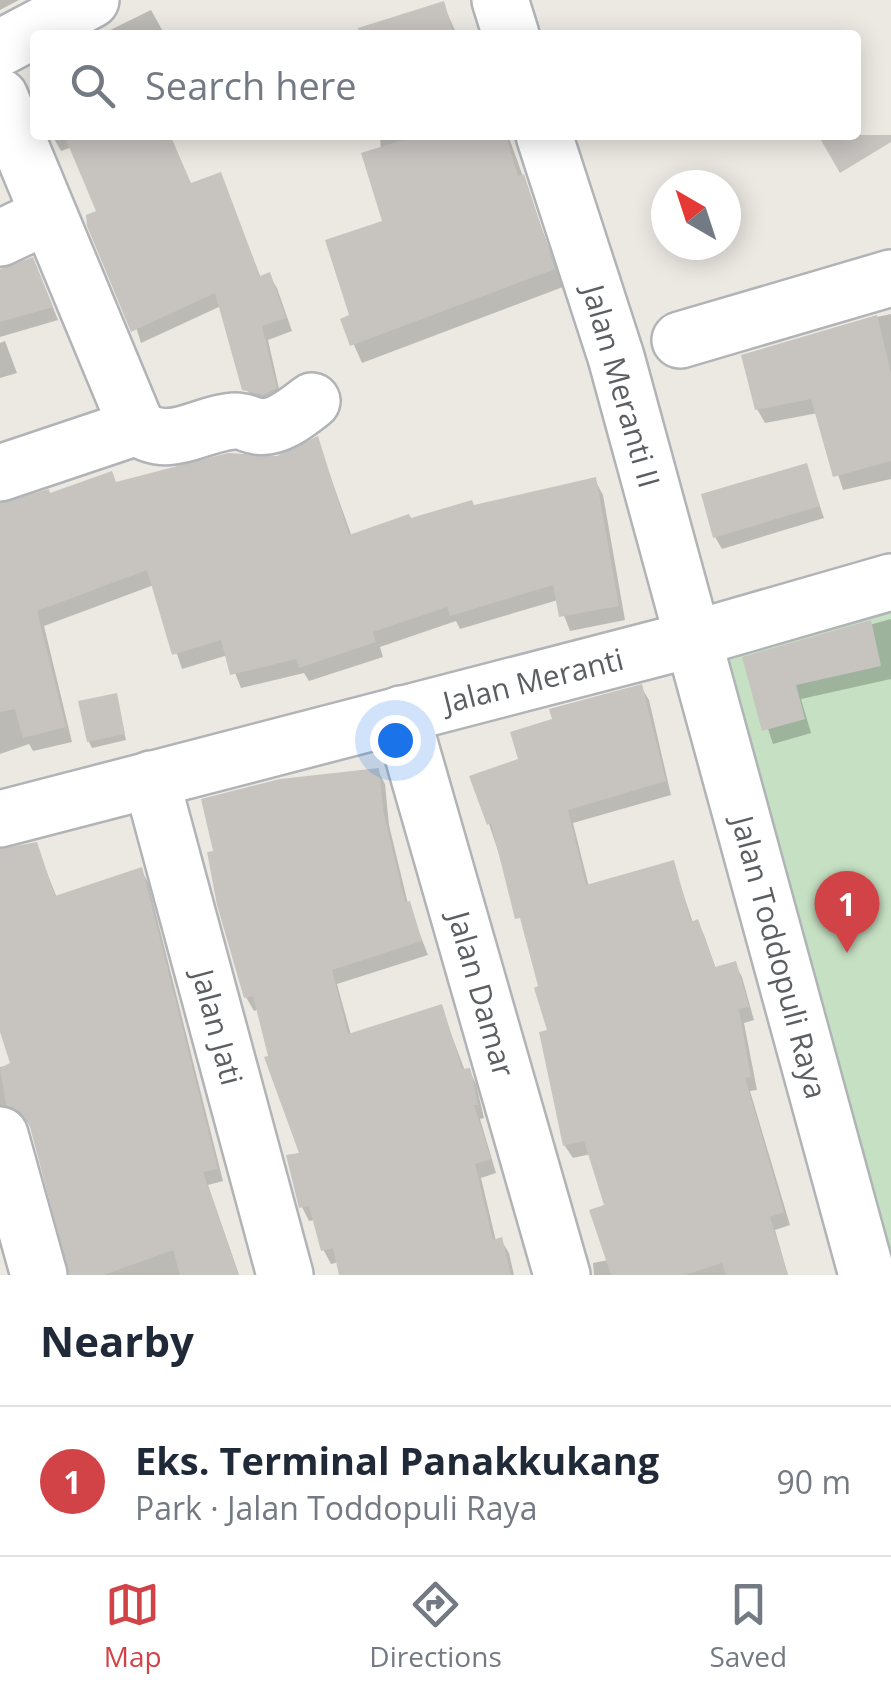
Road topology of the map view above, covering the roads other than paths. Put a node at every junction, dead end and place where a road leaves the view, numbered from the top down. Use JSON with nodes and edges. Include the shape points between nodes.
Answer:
{"nodes":[{"id":1,"x":91,"y":0,"type":"edge"},
{"id":2,"x":500,"y":0,"type":"edge"},
{"id":3,"x":34,"y":30,"type":"edge"},
{"id":4,"x":510,"y":30,"type":"edge"},
{"id":5,"x":30,"y":32,"type":"edge"},
{"id":6,"x":0,"y":48,"type":"edge"},
{"id":7,"x":0,"y":97,"type":"edge"},
{"id":8,"x":546,"y":140,"type":"edge"},
{"id":9,"x":24,"y":227,"type":"edge"},
{"id":10,"x":891,"y":278,"type":"edge"},
{"id":11,"x":680,"y":340,"type":"dead end"},
{"id":12,"x":312,"y":401,"type":"dead end"},
{"id":13,"x":137,"y":427,"type":"junction"},
{"id":14,"x":0,"y":473,"type":"edge"},
{"id":15,"x":891,"y":582,"type":"edge"},
{"id":16,"x":693,"y":638,"type":"junction"},
{"id":17,"x":402,"y":714,"type":"junction"},
{"id":18,"x":151,"y":780,"type":"junction"},
{"id":19,"x":0,"y":819,"type":"edge"},
{"id":20,"x":0,"y":1136,"type":"edge"},
{"id":21,"x":39,"y":1275,"type":"edge"},
{"id":22,"x":284,"y":1275,"type":"edge"},
{"id":23,"x":562,"y":1275,"type":"edge"},
{"id":24,"x":866,"y":1275,"type":"edge"}],
"edges":[{"from":1,"to":3,"type":"street"},
{"from":2,"to":4,"type":"street"},
{"from":5,"to":6,"type":"street"},
{"from":7,"to":9,"type":"street"},
{"from":8,"to":16,"type":"street","name":"Jalan Meranti II","via":[[616,357]]},
{"from":9,"to":13,"type":"street"},
{"from":10,"to":11,"type":"street"},
{"from":12,"to":13,"type":"street","via":[[260,428],[234,421],[169,438]]},
{"from":13,"to":14,"type":"street"},
{"from":15,"to":16,"type":"street","name":"Jalan Meranti"},
{"from":16,"to":17,"type":"street","name":"Jalan Meranti"},
{"from":16,"to":24,"type":"street","name":"Jalan Toddopuli Raya"},
{"from":17,"to":18,"type":"street","name":"Jalan Meranti"},
{"from":17,"to":23,"type":"street","name":"Jalan Damar"},
{"from":18,"to":19,"type":"street","name":"Jalan Meranti"},
{"from":18,"to":22,"type":"street","name":"Jalan Jati"},
{"from":20,"to":21,"type":"street"}]}
